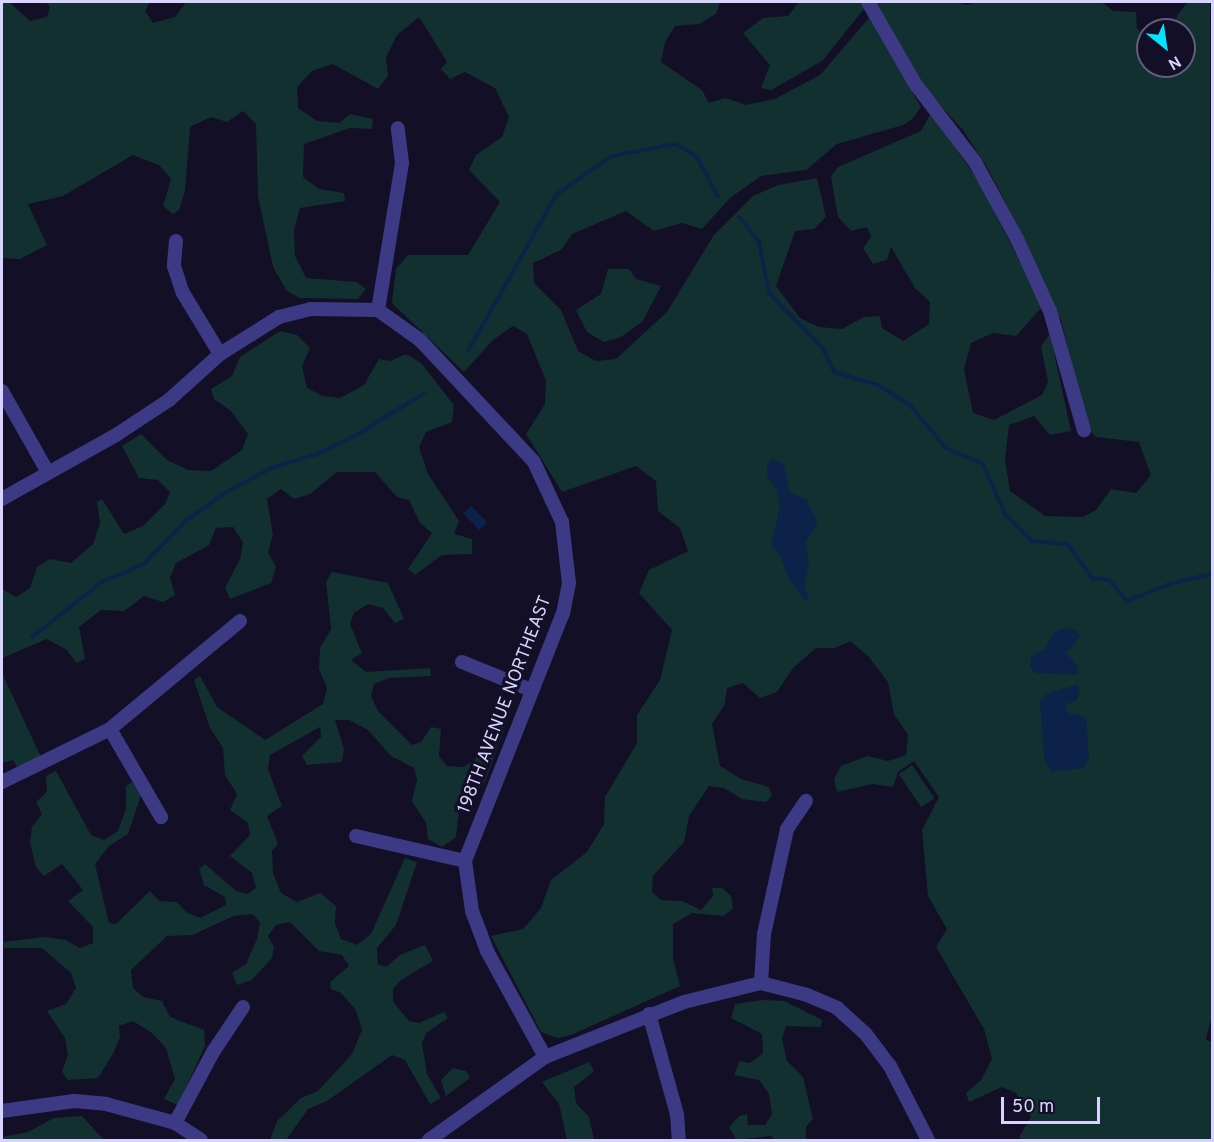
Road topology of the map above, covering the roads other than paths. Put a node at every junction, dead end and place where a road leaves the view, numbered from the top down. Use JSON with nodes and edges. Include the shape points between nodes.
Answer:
{"nodes":[{"id":1,"x":868,"y":2,"type":"edge"},
{"id":2,"x":398,"y":128,"type":"dead end"},
{"id":3,"x":176,"y":241,"type":"dead end"},
{"id":4,"x":378,"y":310,"type":"junction"},
{"id":5,"x":220,"y":354,"type":"junction"},
{"id":6,"x":2,"y":391,"type":"edge"},
{"id":7,"x":1084,"y":430,"type":"dead end"},
{"id":8,"x":47,"y":471,"type":"junction"},
{"id":9,"x":2,"y":499,"type":"edge"},
{"id":10,"x":240,"y":621,"type":"dead end"},
{"id":11,"x":462,"y":662,"type":"dead end"},
{"id":12,"x":531,"y":690,"type":"junction"},
{"id":13,"x":110,"y":729,"type":"junction"},
{"id":14,"x":2,"y":782,"type":"edge"},
{"id":15,"x":807,"y":801,"type":"dead end"},
{"id":16,"x":161,"y":817,"type":"dead end"},
{"id":17,"x":356,"y":836,"type":"dead end"},
{"id":18,"x":465,"y":861,"type":"junction"},
{"id":19,"x":761,"y":983,"type":"junction"},
{"id":20,"x":243,"y":1007,"type":"dead end"},
{"id":21,"x":650,"y":1014,"type":"junction"},
{"id":22,"x":545,"y":1056,"type":"junction"},
{"id":23,"x":2,"y":1110,"type":"edge"},
{"id":24,"x":175,"y":1123,"type":"junction"},
{"id":25,"x":201,"y":1140,"type":"edge"},
{"id":26,"x":429,"y":1140,"type":"edge"},
{"id":27,"x":679,"y":1140,"type":"edge"},
{"id":28,"x":928,"y":1140,"type":"edge"}],
"edges":[{"from":1,"to":7,"type":"street","via":[[916,85],[975,162],[1017,239],[1050,311]]},
{"from":2,"to":4,"type":"street","via":[[402,162]]},
{"from":3,"to":5,"type":"street","via":[[174,266],[183,293]]},
{"from":4,"to":5,"type":"street","via":[[311,309],[279,317]]},
{"from":4,"to":12,"type":"street","name":"198TH AVENUE NORTHEAST","via":[[420,340],[481,401],[534,462],[549,489],[562,522],[569,583],[563,613]]},
{"from":5,"to":8,"type":"street","via":[[169,400],[116,435]]},
{"from":6,"to":8,"type":"street"},
{"from":8,"to":9,"type":"street"},
{"from":10,"to":13,"type":"street"},
{"from":11,"to":12,"type":"street"},
{"from":12,"to":18,"type":"street","name":"198TH AVENUE NORTHEAST"},
{"from":13,"to":14,"type":"street"},
{"from":13,"to":16,"type":"street"},
{"from":15,"to":19,"type":"street","via":[[787,829],[764,934]]},
{"from":17,"to":18,"type":"street"},
{"from":18,"to":22,"type":"street","name":"198TH AVENUE NORTHEAST","via":[[472,910],[486,951]]},
{"from":19,"to":21,"type":"street","via":[[714,992]]},
{"from":19,"to":28,"type":"street","via":[[807,994],[837,1008],[865,1033],[890,1066]]},
{"from":20,"to":24,"type":"street","via":[[213,1052]]},
{"from":21,"to":22,"type":"street"},
{"from":21,"to":27,"type":"street","via":[[677,1114]]},
{"from":22,"to":26,"type":"street"},
{"from":23,"to":24,"type":"street","via":[[74,1101],[106,1104]]},
{"from":24,"to":25,"type":"street"}]}
